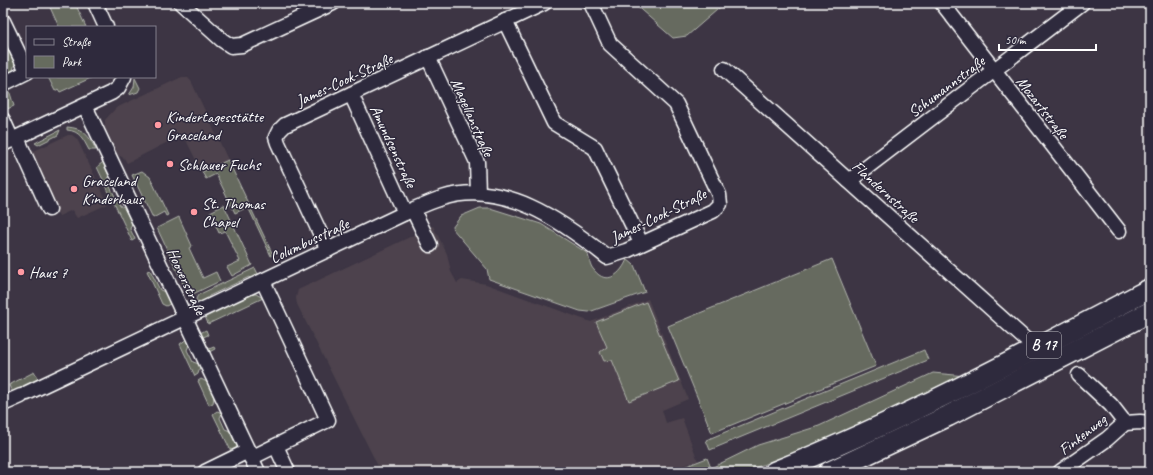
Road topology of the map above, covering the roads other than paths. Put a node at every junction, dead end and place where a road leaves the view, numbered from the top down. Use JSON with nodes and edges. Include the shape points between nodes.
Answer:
{"nodes":[{"id":1,"x":95,"y":3,"type":"edge"},
{"id":2,"x":181,"y":3,"type":"edge"},
{"id":3,"x":333,"y":3,"type":"edge"},
{"id":4,"x":544,"y":3,"type":"edge"},
{"id":5,"x":591,"y":3,"type":"edge"},
{"id":6,"x":942,"y":3,"type":"edge"},
{"id":7,"x":1082,"y":3,"type":"edge"},
{"id":8,"x":307,"y":9,"type":"edge"},
{"id":9,"x":3,"y":21,"type":"edge"},
{"id":10,"x":505,"y":21,"type":"junction"},
{"id":11,"x":106,"y":26,"type":"edge"},
{"id":12,"x":428,"y":57,"type":"junction"},
{"id":13,"x":26,"y":69,"type":"edge"},
{"id":14,"x":724,"y":69,"type":"dead end"},
{"id":15,"x":26,"y":72,"type":"edge"},
{"id":16,"x":994,"y":72,"type":"junction"},
{"id":17,"x":123,"y":78,"type":"edge"},
{"id":18,"x":3,"y":84,"type":"edge"},
{"id":19,"x":351,"y":94,"type":"junction"},
{"id":20,"x":85,"y":106,"type":"junction"},
{"id":21,"x":3,"y":120,"type":"edge"},
{"id":22,"x":11,"y":141,"type":"edge"},
{"id":23,"x":849,"y":181,"type":"junction"},
{"id":24,"x":478,"y":193,"type":"junction"},
{"id":25,"x":49,"y":209,"type":"dead end"},
{"id":26,"x":409,"y":211,"type":"junction"},
{"id":27,"x":1118,"y":231,"type":"dead end"},
{"id":28,"x":641,"y":243,"type":"junction"},
{"id":29,"x":430,"y":245,"type":"dead end"},
{"id":30,"x":328,"y":250,"type":"junction"},
{"id":31,"x":608,"y":257,"type":"joint"},
{"id":32,"x":263,"y":281,"type":"junction"},
{"id":33,"x":1150,"y":289,"type":"edge"},
{"id":34,"x":1150,"y":312,"type":"edge"},
{"id":35,"x":185,"y":318,"type":"junction"},
{"id":36,"x":1024,"y":339,"type":"dead end"},
{"id":37,"x":1079,"y":375,"type":"dead end"},
{"id":38,"x":3,"y":404,"type":"edge"},
{"id":39,"x":1125,"y":423,"type":"junction"},
{"id":40,"x":1150,"y":423,"type":"edge"},
{"id":41,"x":276,"y":446,"type":"junction"},
{"id":42,"x":250,"y":455,"type":"junction"},
{"id":43,"x":205,"y":472,"type":"edge"},
{"id":44,"x":258,"y":472,"type":"edge"},
{"id":45,"x":288,"y":472,"type":"edge"},
{"id":46,"x":774,"y":472,"type":"edge"},
{"id":47,"x":829,"y":472,"type":"edge"},
{"id":48,"x":1060,"y":472,"type":"edge"}],
"edges":[{"from":1,"to":11,"type":"street"},
{"from":2,"to":8,"type":"street","via":[[232,46],[242,45]]},
{"from":3,"to":8,"type":"street"},
{"from":4,"to":10,"type":"street","name":"James-Cook-Straße"},
{"from":5,"to":28,"type":"street","name":"James-Cook-Straße","via":[[610,44],[676,104],[720,195],[720,204],[713,211]]},
{"from":6,"to":16,"type":"street","name":"Mozartstraße"},
{"from":7,"to":16,"type":"street","name":"Schumannstraße"},
{"from":9,"to":13,"type":"street"},
{"from":10,"to":12,"type":"street","name":"James-Cook-Straße"},
{"from":10,"to":28,"type":"street","via":[[554,123],[595,148]]},
{"from":12,"to":19,"type":"street","name":"James-Cook-Straße"},
{"from":12,"to":24,"type":"street","name":"Magellanstraße","via":[[477,162]]},
{"from":14,"to":23,"type":"street","name":"Flandernstraße"},
{"from":15,"to":18,"type":"street"},
{"from":16,"to":23,"type":"street","name":"Schumannstraße"},
{"from":16,"to":27,"type":"street","name":"Mozartstraße"},
{"from":17,"to":20,"type":"street","via":[[118,88]]},
{"from":19,"to":26,"type":"street","name":"Amundsenstraße"},
{"from":19,"to":30,"type":"street","name":"James-Cook-Straße","via":[[284,125],[276,137]]},
{"from":20,"to":22,"type":"street"},
{"from":20,"to":35,"type":"street","name":"Hooverstraße"},
{"from":21,"to":22,"type":"street"},
{"from":22,"to":25,"type":"street"},
{"from":23,"to":36,"type":"street","name":"Flandernstraße"},
{"from":24,"to":26,"type":"street","name":"Columbusstraße","via":[[443,198]]},
{"from":24,"to":31,"type":"street","name":"Columbusstraße","via":[[529,205],[567,226]]},
{"from":26,"to":29,"type":"street","name":"Amundsenstraße"},
{"from":26,"to":30,"type":"street","name":"Columbusstraße"},
{"from":28,"to":31,"type":"street","name":"James-Cook-Straße"},
{"from":30,"to":32,"type":"street","name":"Columbusstraße"},
{"from":32,"to":35,"type":"street","name":"Columbusstraße"},
{"from":32,"to":41,"type":"street","via":[[328,420]]},
{"from":33,"to":46,"type":"highway","number":"B 17","via":[[937,399],[832,449]]},
{"from":34,"to":47,"type":"highway","number":"B 17","via":[[948,416]]},
{"from":35,"to":38,"type":"street","name":"Columbusstraße"},
{"from":35,"to":42,"type":"street","name":"Hooverstraße"},
{"from":37,"to":39,"type":"street","name":"Finkenweg"},
{"from":39,"to":40,"type":"street","name":"Finkenweg"},
{"from":39,"to":48,"type":"street","name":"Finkenweg","via":[[1106,440]]},
{"from":41,"to":42,"type":"street"},
{"from":41,"to":45,"type":"street"},
{"from":42,"to":43,"type":"street"},
{"from":42,"to":44,"type":"street","name":"Hooverstraße"}]}
